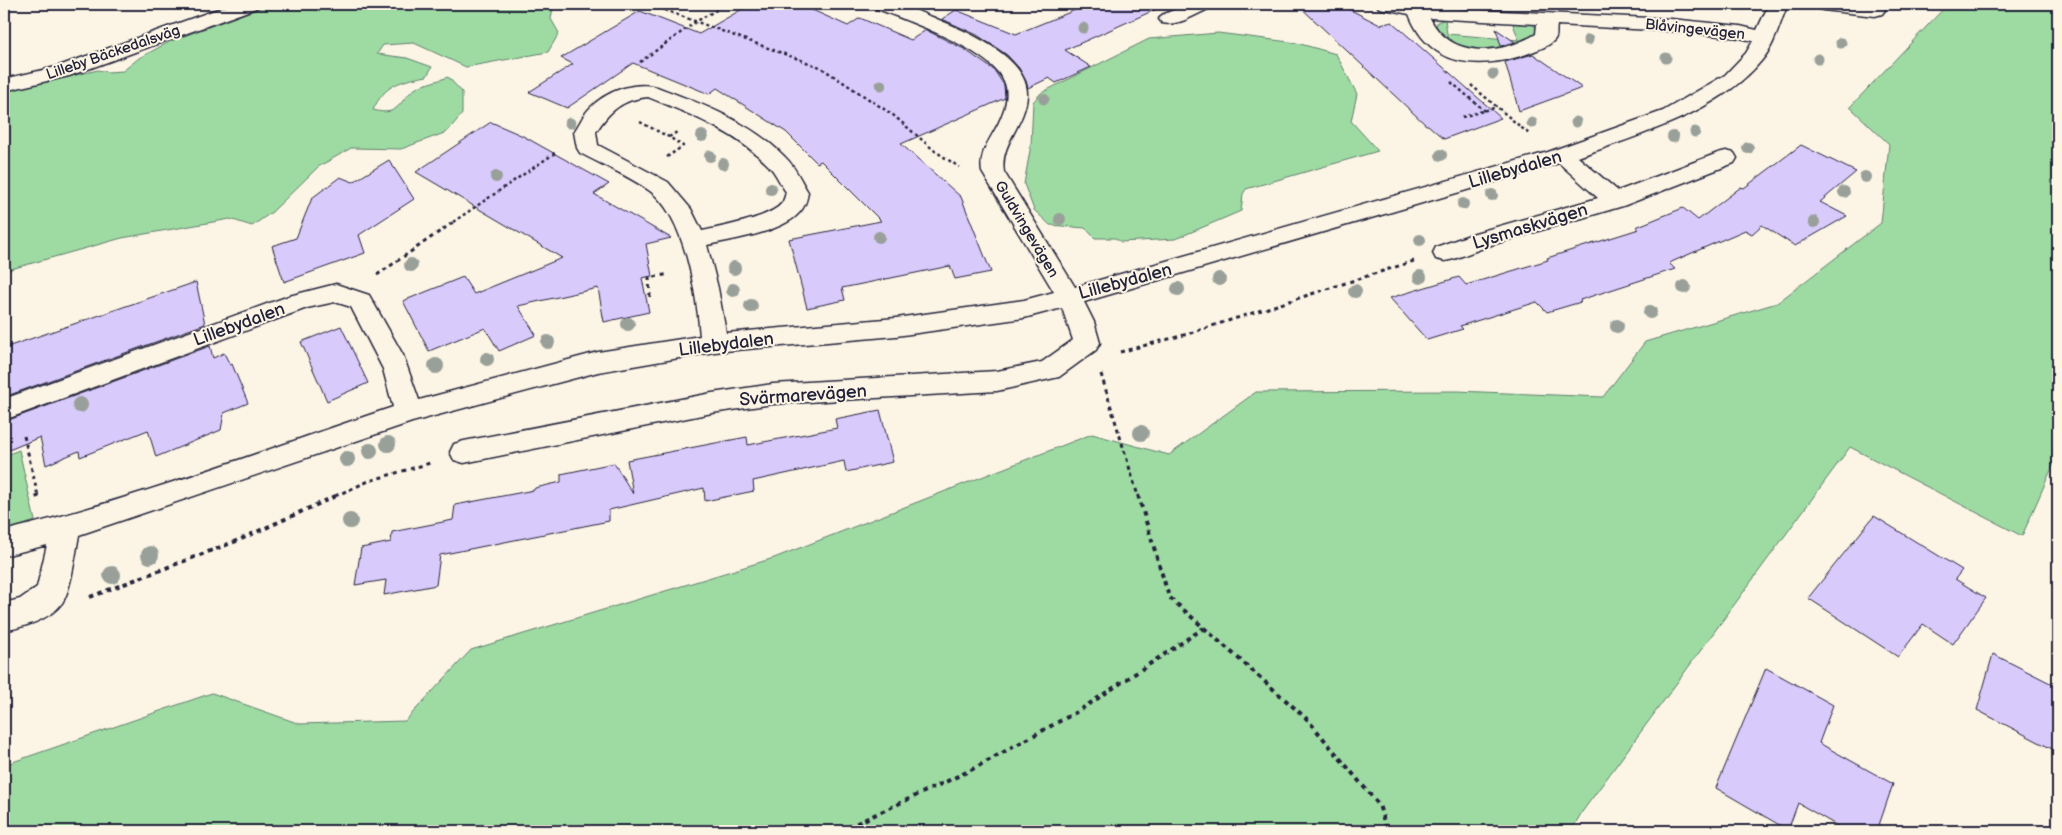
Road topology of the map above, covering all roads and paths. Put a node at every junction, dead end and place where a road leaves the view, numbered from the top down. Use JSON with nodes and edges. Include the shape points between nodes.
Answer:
{"nodes":[{"id":1,"x":249,"y":4,"type":"edge"},
{"id":2,"x":648,"y":4,"type":"edge"},
{"id":3,"x":727,"y":4,"type":"edge"},
{"id":4,"x":882,"y":4,"type":"edge"},
{"id":5,"x":1203,"y":4,"type":"edge"},
{"id":6,"x":1386,"y":4,"type":"edge"},
{"id":7,"x":1778,"y":4,"type":"edge"},
{"id":8,"x":1823,"y":4,"type":"edge"},
{"id":9,"x":1417,"y":10,"type":"junction"},
{"id":10,"x":1875,"y":10,"type":"dead end"},
{"id":11,"x":1544,"y":18,"type":"junction"},
{"id":12,"x":1169,"y":19,"type":"dead end"},
{"id":13,"x":697,"y":21,"type":"junction"},
{"id":14,"x":1764,"y":38,"type":"junction"},
{"id":15,"x":1448,"y":79,"type":"dead end"},
{"id":16,"x":1470,"y":84,"type":"dead end"},
{"id":17,"x":4,"y":85,"type":"edge"},
{"id":18,"x":632,"y":92,"type":"junction"},
{"id":19,"x":1497,"y":107,"type":"junction"},
{"id":20,"x":1485,"y":111,"type":"junction"},
{"id":21,"x":705,"y":114,"type":"junction"},
{"id":22,"x":1462,"y":117,"type":"dead end"},
{"id":23,"x":585,"y":143,"type":"junction"},
{"id":24,"x":1560,"y":156,"type":"junction"},
{"id":25,"x":1726,"y":158,"type":"dead end"},
{"id":26,"x":993,"y":172,"type":"junction"},
{"id":27,"x":640,"y":176,"type":"junction"},
{"id":28,"x":1616,"y":201,"type":"junction"},
{"id":29,"x":694,"y":240,"type":"junction"},
{"id":30,"x":1445,"y":253,"type":"joint"},
{"id":31,"x":345,"y":296,"type":"junction"},
{"id":32,"x":1069,"y":297,"type":"junction"},
{"id":33,"x":714,"y":344,"type":"junction"},
{"id":34,"x":1070,"y":357,"type":"junction"},
{"id":35,"x":1097,"y":358,"type":"junction"},
{"id":36,"x":10,"y":408,"type":"edge"},
{"id":37,"x":408,"y":413,"type":"junction"},
{"id":38,"x":464,"y":452,"type":"joint"},
{"id":39,"x":56,"y":530,"type":"junction"},
{"id":40,"x":4,"y":543,"type":"edge"},
{"id":41,"x":16,"y":614,"type":"edge"},
{"id":42,"x":1204,"y":628,"type":"junction"},
{"id":43,"x":840,"y":831,"type":"edge"},
{"id":44,"x":1387,"y":831,"type":"edge"}],
"edges":[{"from":1,"to":17,"type":"street","name":"Lilleby Bäckedalsväg","via":[[62,72]]},
{"from":2,"to":13,"type":"path"},
{"from":3,"to":13,"type":"path"},
{"from":4,"to":26,"type":"street","name":"Guldvingevägen","via":[[951,32],[983,49],[1011,73],[1016,82],[1015,107],[1010,125],[992,158]]},
{"from":5,"to":12,"type":"street"},
{"from":6,"to":9,"type":"street","name":"Blåvingevägen"},
{"from":7,"to":14,"type":"street","name":"Lillebydalen"},
{"from":8,"to":10,"type":"street"},
{"from":9,"to":11,"type":"street","name":"Blåvingevägen","via":[[1438,14]]},
{"from":9,"to":11,"type":"street","via":[[1438,44],[1456,53],[1478,56],[1497,56],[1538,43],[1546,37]]},
{"from":11,"to":14,"type":"street","name":"Blåvingevägen","via":[[1713,28]]},
{"from":13,"to":18,"type":"path","via":[[635,66]]},
{"from":13,"to":26,"type":"path","via":[[820,67],[893,116],[935,151],[967,172]]},
{"from":14,"to":24,"type":"street","name":"Lillebydalen","via":[[1755,56],[1732,79],[1672,116]]},
{"from":15,"to":20,"type":"path"},
{"from":16,"to":19,"type":"path"},
{"from":18,"to":21,"type":"street","via":[[650,91]]},
{"from":18,"to":23,"type":"street","via":[[617,97],[597,113],[585,132]]},
{"from":19,"to":20,"type":"path"},
{"from":19,"to":24,"type":"path"},
{"from":20,"to":22,"type":"path"},
{"from":21,"to":27,"type":"path","via":[[669,137],[682,146]]},
{"from":21,"to":29,"type":"street","via":[[745,135],[778,162],[797,192],[792,206],[780,216]]},
{"from":23,"to":27,"type":"street","via":[[588,148]]},
{"from":23,"to":31,"type":"path","via":[[553,154],[527,170]]},
{"from":24,"to":28,"type":"street","name":"Lysmaskvägen"},
{"from":24,"to":32,"type":"street","name":"Lillebydalen"},
{"from":25,"to":28,"type":"street","name":"Lysmaskvägen"},
{"from":26,"to":32,"type":"street","name":"Guldvingevägen"},
{"from":27,"to":29,"type":"street","via":[[660,187],[683,214]]},
{"from":28,"to":30,"type":"street","name":"Lysmaskvägen"},
{"from":29,"to":33,"type":"street","via":[[708,297]]},
{"from":30,"to":35,"type":"path","via":[[1386,268],[1184,335]]},
{"from":31,"to":36,"type":"street","name":"Lillebydalen","via":[[336,293],[298,302]]},
{"from":31,"to":37,"type":"street","via":[[360,301],[389,354],[407,397]]},
{"from":32,"to":33,"type":"street","name":"Lillebydalen","via":[[1024,309],[896,327]]},
{"from":32,"to":34,"type":"street","name":"Svärmarevägen","via":[[1087,343]]},
{"from":33,"to":37,"type":"street","name":"Lillebydalen","via":[[598,362]]},
{"from":34,"to":35,"type":"path"},
{"from":34,"to":38,"type":"street","name":"Svärmarevägen","via":[[1050,370],[997,381],[773,394]]},
{"from":35,"to":42,"type":"path","via":[[1169,597]]},
{"from":36,"to":39,"type":"path"},
{"from":37,"to":39,"type":"street","name":"Lillebydalen"},
{"from":38,"to":41,"type":"path","via":[[369,481],[239,540],[100,594]]},
{"from":39,"to":40,"type":"street","name":"Lillebydalen"},
{"from":39,"to":41,"type":"street","via":[[51,594]]},
{"from":42,"to":43,"type":"path","via":[[1080,710],[971,770]]},
{"from":42,"to":44,"type":"path","via":[[1307,720],[1379,805]]}]}
